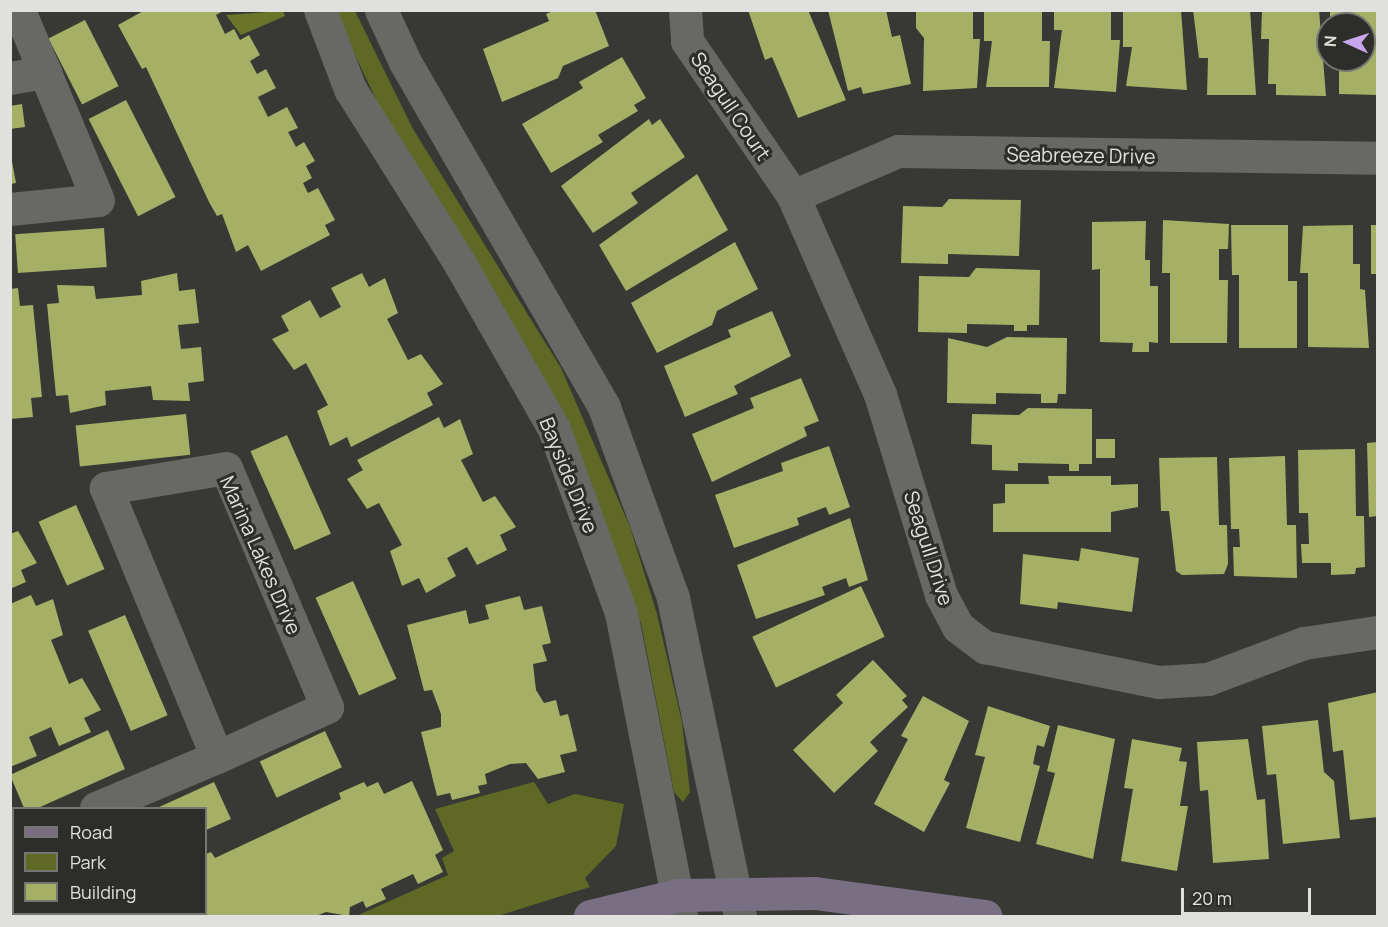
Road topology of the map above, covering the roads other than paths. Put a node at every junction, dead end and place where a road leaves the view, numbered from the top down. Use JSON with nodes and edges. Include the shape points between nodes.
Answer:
{"nodes":[{"id":1,"x":19,"y":10,"type":"edge"},
{"id":2,"x":320,"y":10,"type":"edge"},
{"id":3,"x":381,"y":10,"type":"edge"},
{"id":4,"x":685,"y":10,"type":"edge"},
{"id":5,"x":45,"y":72,"type":"junction"},
{"id":6,"x":10,"y":78,"type":"edge"},
{"id":7,"x":1377,"y":158,"type":"edge"},
{"id":8,"x":793,"y":196,"type":"junction"},
{"id":9,"x":10,"y":209,"type":"edge"},
{"id":10,"x":1377,"y":632,"type":"edge"},
{"id":11,"x":217,"y":757,"type":"junction"},
{"id":12,"x":98,"y":807,"type":"edge"},
{"id":13,"x":680,"y":906,"type":"edge"},
{"id":14,"x":739,"y":906,"type":"edge"},
{"id":15,"x":590,"y":916,"type":"edge"},
{"id":16,"x":986,"y":916,"type":"edge"}],
"edges":[{"from":1,"to":5,"type":"street"},
{"from":2,"to":13,"type":"street","name":"Bayside Drive","via":[[350,89],[460,264],[554,429],[621,612]]},
{"from":3,"to":14,"type":"street","via":[[405,62],[604,407],[673,598]]},
{"from":4,"to":8,"type":"street","name":"Seagull Court","via":[[687,41]]},
{"from":5,"to":6,"type":"street"},
{"from":5,"to":9,"type":"street","via":[[98,200]]},
{"from":7,"to":8,"type":"street","name":"Seabreeze Drive","via":[[898,151]]},
{"from":8,"to":10,"type":"street","name":"Seagull Drive","via":[[880,394],[941,596],[958,627],[985,647],[1159,682],[1208,679],[1304,643]]},
{"from":11,"to":11,"type":"street","name":"Marina Lakes Drive","via":[[208,735],[106,488],[226,468],[327,707]]},
{"from":11,"to":12,"type":"street","name":"Marina Lakes Drive"},
{"from":13,"to":14,"type":"street"},
{"from":13,"to":15,"type":"street"},
{"from":14,"to":16,"type":"street","via":[[815,893]]}]}
